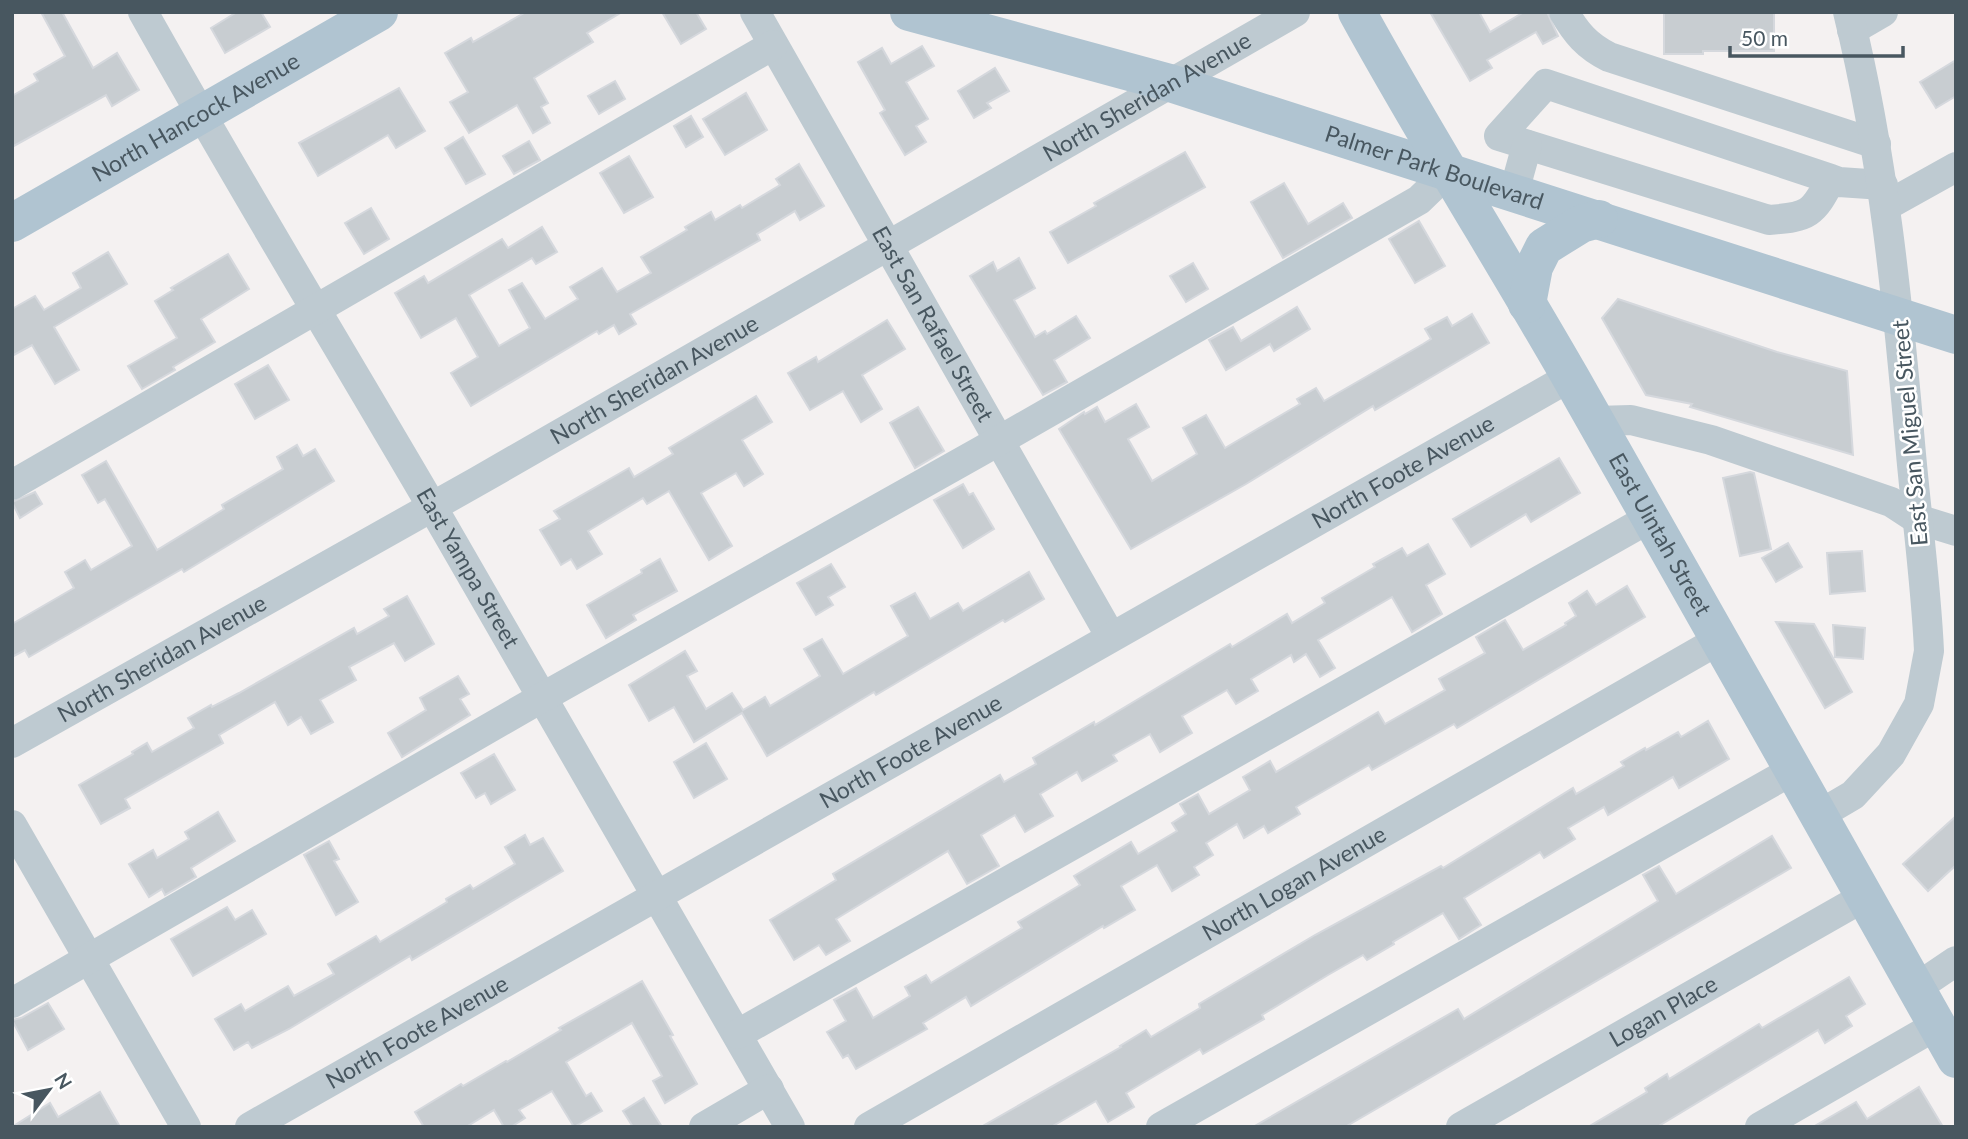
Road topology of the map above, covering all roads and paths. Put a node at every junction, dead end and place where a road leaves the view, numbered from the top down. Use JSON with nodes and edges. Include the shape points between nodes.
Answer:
{"nodes":[{"id":1,"x":143,"y":12,"type":"edge"},
{"id":2,"x":379,"y":12,"type":"edge"},
{"id":3,"x":755,"y":12,"type":"edge"},
{"id":4,"x":782,"y":12,"type":"edge"},
{"id":5,"x":909,"y":12,"type":"edge"},
{"id":6,"x":1295,"y":12,"type":"edge"},
{"id":7,"x":1357,"y":12,"type":"edge"},
{"id":8,"x":1564,"y":12,"type":"edge"},
{"id":9,"x":1883,"y":12,"type":"edge"},
{"id":10,"x":1850,"y":21,"type":"edge"},
{"id":11,"x":773,"y":45,"type":"junction"},
{"id":12,"x":1170,"y":83,"type":"junction"},
{"id":13,"x":201,"y":114,"type":"junction"},
{"id":14,"x":1876,"y":144,"type":"junction"},
{"id":15,"x":1527,"y":145,"type":"junction"},
{"id":16,"x":1956,"y":167,"type":"edge"},
{"id":17,"x":1449,"y":171,"type":"junction"},
{"id":18,"x":1831,"y":179,"type":"junction"},
{"id":19,"x":1514,"y":192,"type":"junction"},
{"id":20,"x":1884,"y":196,"type":"junction"},
{"id":21,"x":1600,"y":219,"type":"junction"},
{"id":22,"x":12,"y":223,"type":"edge"},
{"id":23,"x":887,"y":246,"type":"junction"},
{"id":24,"x":1527,"y":304,"type":"junction"},
{"id":25,"x":315,"y":311,"type":"junction"},
{"id":26,"x":1899,"y":316,"type":"junction"},
{"id":27,"x":1956,"y":335,"type":"edge"},
{"id":28,"x":1570,"y":377,"type":"junction"},
{"id":29,"x":1595,"y":421,"type":"junction"},
{"id":30,"x":999,"y":441,"type":"junction"},
{"id":31,"x":12,"y":485,"type":"edge"},
{"id":32,"x":432,"y":507,"type":"junction"},
{"id":33,"x":1650,"y":518,"type":"junction"},
{"id":34,"x":1917,"y":519,"type":"junction"},
{"id":35,"x":1956,"y":531,"type":"edge"},
{"id":36,"x":1111,"y":636,"type":"junction"},
{"id":37,"x":1719,"y":640,"type":"junction"},
{"id":38,"x":543,"y":698,"type":"junction"},
{"id":39,"x":12,"y":743,"type":"edge"},
{"id":40,"x":1795,"y":769,"type":"junction"},
{"id":41,"x":1819,"y":815,"type":"junction"},
{"id":42,"x":12,"y":825,"type":"edge"},
{"id":43,"x":658,"y":894,"type":"junction"},
{"id":44,"x":1864,"y":897,"type":"junction"},
{"id":45,"x":89,"y":959,"type":"junction"},
{"id":46,"x":1956,"y":961,"type":"edge"},
{"id":47,"x":1916,"y":988,"type":"junction"},
{"id":48,"x":12,"y":1003,"type":"edge"},
{"id":49,"x":1937,"y":1025,"type":"junction"},
{"id":50,"x":737,"y":1034,"type":"junction"},
{"id":51,"x":1956,"y":1059,"type":"edge"},
{"id":52,"x":769,"y":1090,"type":"junction"},
{"id":53,"x":186,"y":1127,"type":"edge"},
{"id":54,"x":250,"y":1127,"type":"edge"},
{"id":55,"x":704,"y":1127,"type":"edge"},
{"id":56,"x":790,"y":1127,"type":"edge"},
{"id":57,"x":869,"y":1127,"type":"edge"},
{"id":58,"x":1161,"y":1127,"type":"edge"},
{"id":59,"x":1461,"y":1127,"type":"edge"},
{"id":60,"x":1760,"y":1127,"type":"edge"}],
"edges":[{"from":1,"to":13,"type":"street","name":"East Yampa Street"},
{"from":2,"to":13,"type":"main road","name":"North Hancock Avenue"},
{"from":3,"to":11,"type":"street","name":"East San Rafael Street"},
{"from":4,"to":11,"type":"street"},
{"from":5,"to":12,"type":"main road","name":"Palmer Park Boulevard"},
{"from":6,"to":12,"type":"street","name":"North Sheridan Avenue"},
{"from":7,"to":17,"type":"main road","name":"East Uintah Street"},
{"from":8,"to":14,"type":"street","via":[[1578,35],[1609,57]]},
{"from":9,"to":10,"type":"street"},
{"from":10,"to":14,"type":"street","name":"East San Miguel Street"},
{"from":11,"to":23,"type":"street","name":"East San Rafael Street"},
{"from":11,"to":25,"type":"street"},
{"from":12,"to":17,"type":"main road","name":"Palmer Park Boulevard"},
{"from":12,"to":23,"type":"street","name":"North Sheridan Avenue"},
{"from":13,"to":22,"type":"main road","name":"North Hancock Avenue"},
{"from":13,"to":25,"type":"street","name":"East Yampa Street"},
{"from":14,"to":20,"type":"street","name":"East San Miguel Street"},
{"from":15,"to":18,"type":"street","via":[[1769,220],[1797,218],[1817,207]]},
{"from":15,"to":18,"type":"street","via":[[1499,136],[1546,84]]},
{"from":15,"to":19,"type":"street"},
{"from":16,"to":20,"type":"street"},
{"from":17,"to":19,"type":"main road","name":"Palmer Park Boulevard"},
{"from":17,"to":24,"type":"main road","name":"East Uintah Street"},
{"from":17,"to":30,"type":"street","via":[[1419,200]]},
{"from":18,"to":20,"type":"street"},
{"from":19,"to":21,"type":"main road","name":"Palmer Park Boulevard"},
{"from":20,"to":26,"type":"street","name":"East San Miguel Street"},
{"from":21,"to":24,"type":"main road","via":[[1581,224],[1544,247],[1534,267]]},
{"from":21,"to":26,"type":"main road","name":"Palmer Park Boulevard"},
{"from":23,"to":30,"type":"street","name":"East San Rafael Street"},
{"from":23,"to":32,"type":"street","name":"North Sheridan Avenue"},
{"from":24,"to":28,"type":"main road","name":"East Uintah Street"},
{"from":25,"to":31,"type":"street"},
{"from":25,"to":32,"type":"street","name":"East Yampa Street"},
{"from":26,"to":27,"type":"main road","name":"Palmer Park Boulevard"},
{"from":26,"to":34,"type":"street","name":"East San Miguel Street"},
{"from":28,"to":29,"type":"main road","name":"East Uintah Street"},
{"from":28,"to":36,"type":"street","name":"North Foote Avenue"},
{"from":29,"to":33,"type":"main road","name":"East Uintah Street"},
{"from":29,"to":34,"type":"street","via":[[1631,420],[1711,440],[1891,502]]},
{"from":30,"to":36,"type":"street","name":"East San Rafael Street"},
{"from":30,"to":38,"type":"street"},
{"from":32,"to":38,"type":"street","name":"East Yampa Street"},
{"from":32,"to":39,"type":"street","name":"North Sheridan Avenue"},
{"from":33,"to":37,"type":"main road","name":"East Uintah Street"},
{"from":33,"to":50,"type":"street"},
{"from":34,"to":35,"type":"street"},
{"from":34,"to":41,"type":"street","name":"East San Miguel Street","via":[[1928,651],[1919,704],[1908,728],[1873,775],[1853,795]]},
{"from":36,"to":43,"type":"street","name":"North Foote Avenue"},
{"from":37,"to":40,"type":"main road","name":"East Uintah Street"},
{"from":37,"to":57,"type":"street","name":"North Logan Avenue"},
{"from":38,"to":43,"type":"street","name":"East Yampa Street"},
{"from":38,"to":45,"type":"street"},
{"from":40,"to":41,"type":"main road","name":"East Uintah Street"},
{"from":40,"to":58,"type":"street"},
{"from":41,"to":44,"type":"main road","name":"East Uintah Street"},
{"from":42,"to":45,"type":"street"},
{"from":43,"to":50,"type":"street","name":"East Yampa Street"},
{"from":43,"to":54,"type":"street","name":"North Foote Avenue"},
{"from":44,"to":47,"type":"main road","name":"East Uintah Street"},
{"from":44,"to":59,"type":"street","name":"Logan Place"},
{"from":45,"to":48,"type":"street"},
{"from":45,"to":53,"type":"street"},
{"from":46,"to":47,"type":"street"},
{"from":47,"to":49,"type":"main road","name":"East Uintah Street"},
{"from":49,"to":51,"type":"main road","name":"East Uintah Street"},
{"from":49,"to":60,"type":"street"},
{"from":50,"to":52,"type":"street","name":"East Yampa Street"},
{"from":52,"to":55,"type":"street"},
{"from":52,"to":56,"type":"street","name":"East Yampa Street"}]}
